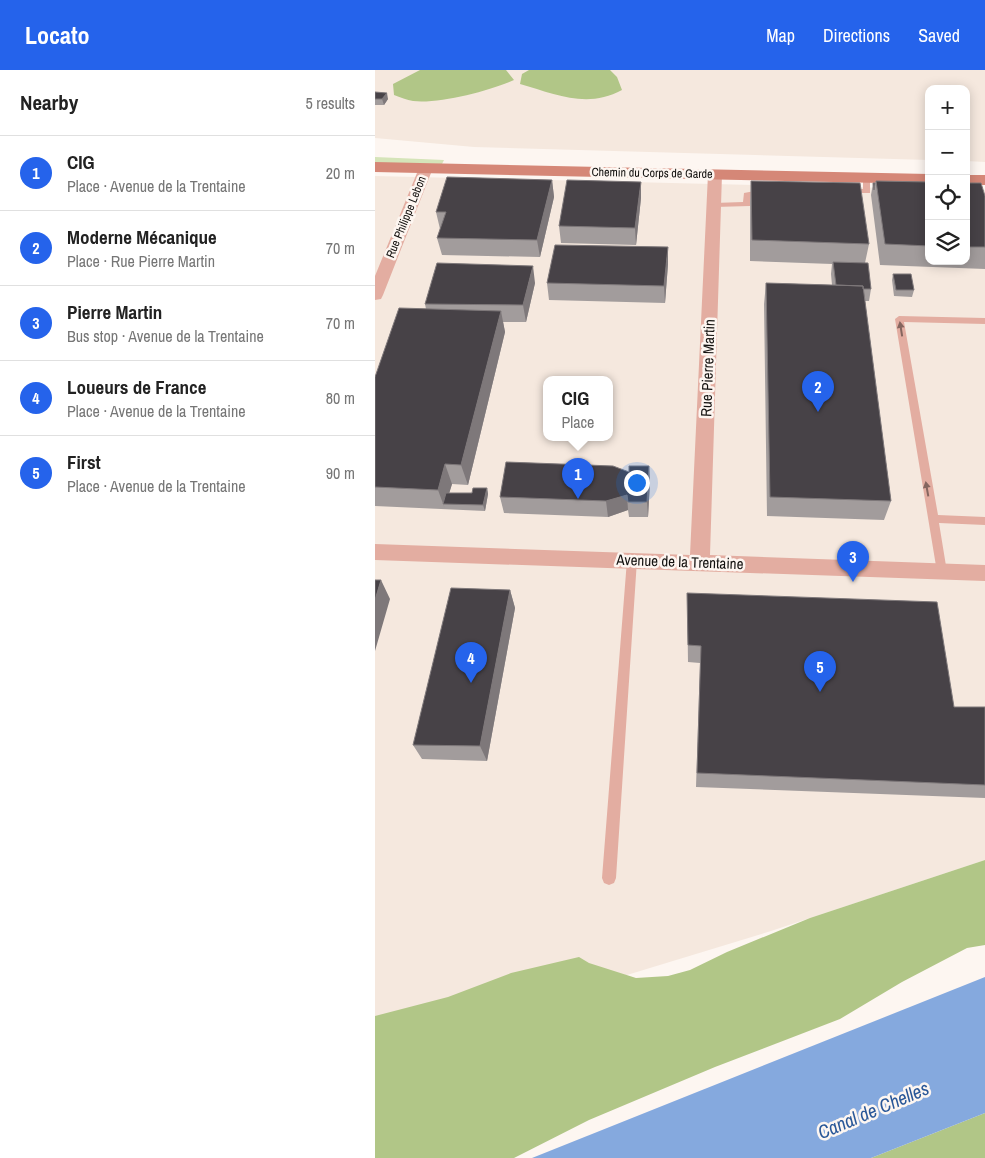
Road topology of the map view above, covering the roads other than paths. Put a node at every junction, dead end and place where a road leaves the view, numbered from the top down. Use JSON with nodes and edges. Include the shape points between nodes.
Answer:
{"nodes":[{"id":1,"x":375,"y":152,"type":"edge"},
{"id":2,"x":375,"y":167,"type":"edge"},
{"id":3,"x":426,"y":168,"type":"junction"},
{"id":4,"x":715,"y":174,"type":"junction"},
{"id":5,"x":866,"y":178,"type":"junction"},
{"id":6,"x":925,"y":179,"type":"edge"},
{"id":7,"x":970,"y":180,"type":"edge"},
{"id":8,"x":985,"y":180,"type":"edge"},
{"id":9,"x":779,"y":191,"type":"edge"},
{"id":10,"x":838,"y":191,"type":"edge"},
{"id":11,"x":714,"y":205,"type":"junction"},
{"id":12,"x":375,"y":295,"type":"edge"},
{"id":13,"x":985,"y":321,"type":"edge"},
{"id":14,"x":932,"y":519,"type":"junction"},
{"id":15,"x":985,"y":521,"type":"edge"},
{"id":16,"x":375,"y":552,"type":"edge"},
{"id":17,"x":632,"y":560,"type":"junction"},
{"id":18,"x":699,"y":562,"type":"junction"},
{"id":19,"x":941,"y":572,"type":"junction"},
{"id":20,"x":985,"y":573,"type":"edge"},
{"id":21,"x":609,"y":878,"type":"dead end"}],
"edges":[{"from":1,"to":4,"type":"street"},
{"from":2,"to":3,"type":"street","name":"Chemin du Corps de Garde"},
{"from":3,"to":4,"type":"street","name":"Chemin du Corps de Garde"},
{"from":3,"to":12,"type":"street","name":"Rue Philippe Lebon"},
{"from":4,"to":5,"type":"street","name":"Chemin du Corps de Garde"},
{"from":4,"to":11,"type":"street","name":"Rue Pierre Martin"},
{"from":5,"to":6,"type":"street","name":"Chemin du Corps de Garde"},
{"from":5,"to":10,"type":"lane","via":[[867,191]]},
{"from":7,"to":8,"type":"street"},
{"from":9,"to":11,"type":"lane","via":[[747,195],[747,204]]},
{"from":11,"to":18,"type":"street","name":"Rue Pierre Martin"},
{"from":14,"to":13,"type":"lane","one_way":true,"via":[[899,319]]},
{"from":14,"to":15,"type":"lane"},
{"from":14,"to":19,"type":"lane"},
{"from":16,"to":17,"type":"street","name":"Avenue de la Trentaine"},
{"from":17,"to":18,"type":"street","name":"Avenue de la Trentaine"},
{"from":17,"to":21,"type":"lane"},
{"from":18,"to":19,"type":"street","name":"Avenue de la Trentaine"},
{"from":19,"to":20,"type":"street","name":"Avenue de la Trentaine"}]}
